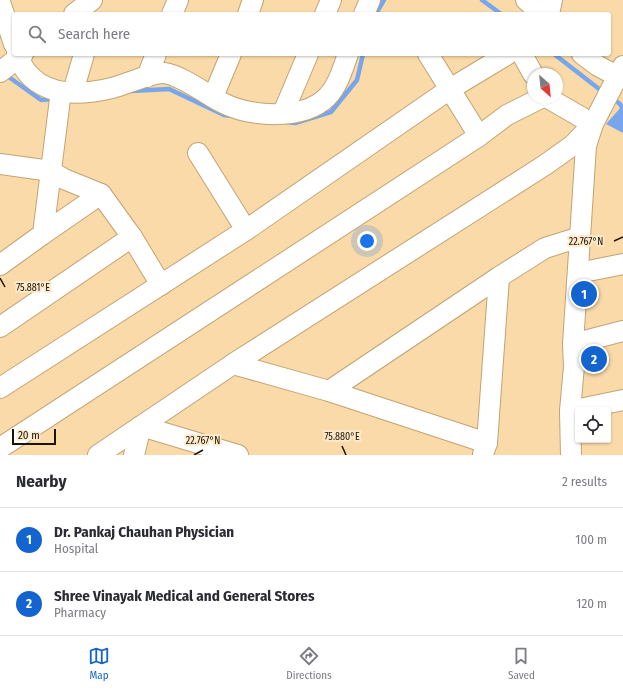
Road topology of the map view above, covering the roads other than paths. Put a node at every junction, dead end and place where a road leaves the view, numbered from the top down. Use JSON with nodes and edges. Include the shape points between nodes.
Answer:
{"nodes":[{"id":1,"x":92,"y":0,"type":"edge"},
{"id":2,"x":99,"y":0,"type":"edge"},
{"id":3,"x":178,"y":0,"type":"edge"},
{"id":4,"x":254,"y":0,"type":"edge"},
{"id":5,"x":331,"y":0,"type":"edge"},
{"id":6,"x":370,"y":0,"type":"edge"},
{"id":7,"x":526,"y":0,"type":"edge"},
{"id":8,"x":552,"y":0,"type":"edge"},
{"id":9,"x":0,"y":2,"type":"edge"},
{"id":10,"x":77,"y":12,"type":"edge"},
{"id":11,"x":96,"y":12,"type":"edge"},
{"id":12,"x":173,"y":12,"type":"edge"},
{"id":13,"x":249,"y":12,"type":"edge"},
{"id":14,"x":326,"y":12,"type":"edge"},
{"id":15,"x":365,"y":12,"type":"edge"},
{"id":16,"x":540,"y":12,"type":"edge"},
{"id":17,"x":549,"y":12,"type":"edge"},
{"id":18,"x":12,"y":49,"type":"edge"},
{"id":19,"x":83,"y":56,"type":"edge"},
{"id":20,"x":155,"y":56,"type":"edge"},
{"id":21,"x":230,"y":56,"type":"edge"},
{"id":22,"x":307,"y":56,"type":"edge"},
{"id":23,"x":347,"y":56,"type":"edge"},
{"id":24,"x":429,"y":56,"type":"edge"},
{"id":25,"x":505,"y":56,"type":"edge"},
{"id":26,"x":523,"y":56,"type":"edge"},
{"id":27,"x":585,"y":56,"type":"edge"},
{"id":28,"x":14,"y":57,"type":"edge"},
{"id":29,"x":530,"y":68,"type":"edge"},
{"id":30,"x":618,"y":75,"type":"edge"},
{"id":31,"x":147,"y":77,"type":"junction"},
{"id":32,"x":450,"y":89,"type":"junction"},
{"id":33,"x":67,"y":96,"type":"junction"},
{"id":34,"x":213,"y":97,"type":"junction"},
{"id":35,"x":529,"y":104,"type":"edge"},
{"id":36,"x":562,"y":104,"type":"edge"},
{"id":37,"x":283,"y":113,"type":"junction"},
{"id":38,"x":596,"y":118,"type":"junction"},
{"id":39,"x":479,"y":136,"type":"junction"},
{"id":40,"x":198,"y":153,"type":"dead end"},
{"id":41,"x":0,"y":164,"type":"edge"},
{"id":42,"x":51,"y":171,"type":"junction"},
{"id":43,"x":101,"y":194,"type":"junction"},
{"id":44,"x":246,"y":230,"type":"junction"},
{"id":45,"x":43,"y":234,"type":"junction"},
{"id":46,"x":132,"y":237,"type":"junction"},
{"id":47,"x":580,"y":237,"type":"junction"},
{"id":48,"x":0,"y":264,"type":"edge"},
{"id":49,"x":623,"y":264,"type":"edge"},
{"id":50,"x":578,"y":273,"type":"junction"},
{"id":51,"x":499,"y":277,"type":"junction"},
{"id":52,"x":161,"y":285,"type":"junction"},
{"id":53,"x":0,"y":327,"type":"edge"},
{"id":54,"x":623,"y":330,"type":"edge"},
{"id":55,"x":573,"y":344,"type":"junction"},
{"id":56,"x":233,"y":364,"type":"junction"},
{"id":57,"x":0,"y":388,"type":"edge"},
{"id":58,"x":329,"y":391,"type":"junction"},
{"id":59,"x":623,"y":400,"type":"edge"},
{"id":60,"x":570,"y":411,"type":"junction"},
{"id":61,"x":141,"y":426,"type":"junction"},
{"id":62,"x":0,"y":448,"type":"edge"},
{"id":63,"x":484,"y":449,"type":"edge"},
{"id":64,"x":209,"y":451,"type":"edge"},
{"id":65,"x":98,"y":455,"type":"edge"},
{"id":66,"x":134,"y":455,"type":"edge"},
{"id":67,"x":238,"y":455,"type":"edge"},
{"id":68,"x":571,"y":455,"type":"edge"}],
"edges":[{"from":1,"to":10,"type":"street"},
{"from":2,"to":11,"type":"street"},
{"from":3,"to":12,"type":"street"},
{"from":4,"to":13,"type":"street"},
{"from":5,"to":14,"type":"street"},
{"from":6,"to":15,"type":"street"},
{"from":7,"to":16,"type":"street"},
{"from":8,"to":17,"type":"street"},
{"from":9,"to":18,"type":"street"},
{"from":19,"to":33,"type":"street"},
{"from":20,"to":31,"type":"street"},
{"from":21,"to":34,"type":"street"},
{"from":22,"to":37,"type":"street"},
{"from":23,"to":37,"type":"street","via":[[337,83],[327,97],[312,108],[297,113]]},
{"from":24,"to":32,"type":"street"},
{"from":25,"to":32,"type":"street"},
{"from":26,"to":29,"type":"street"},
{"from":27,"to":30,"type":"street","via":[[598,66]]},
{"from":28,"to":33,"type":"street","via":[[42,86],[63,92]]},
{"from":30,"to":38,"type":"street"},
{"from":31,"to":33,"type":"street","via":[[112,88]]},
{"from":31,"to":34,"type":"street","via":[[163,73],[174,75]]},
{"from":32,"to":39,"type":"street"},
{"from":32,"to":44,"type":"street"},
{"from":33,"to":42,"type":"street"},
{"from":34,"to":37,"type":"street","via":[[244,111]]},
{"from":35,"to":39,"type":"street","via":[[508,115]]},
{"from":36,"to":38,"type":"street"},
{"from":38,"to":47,"type":"street","via":[[586,146]]},
{"from":38,"to":56,"type":"street","via":[[573,145],[546,165]]},
{"from":39,"to":62,"type":"street"},
{"from":40,"to":44,"type":"street"},
{"from":41,"to":42,"type":"street"},
{"from":42,"to":43,"type":"street"},
{"from":42,"to":45,"type":"street"},
{"from":43,"to":45,"type":"street"},
{"from":43,"to":46,"type":"street"},
{"from":44,"to":52,"type":"street"},
{"from":45,"to":48,"type":"street"},
{"from":46,"to":52,"type":"street"},
{"from":46,"to":53,"type":"street"},
{"from":47,"to":50,"type":"street"},
{"from":47,"to":51,"type":"street","via":[[545,248]]},
{"from":49,"to":50,"type":"street"},
{"from":50,"to":55,"type":"street"},
{"from":51,"to":58,"type":"street"},
{"from":51,"to":63,"type":"street"},
{"from":52,"to":57,"type":"street"},
{"from":54,"to":55,"type":"street"},
{"from":55,"to":60,"type":"street"},
{"from":56,"to":58,"type":"street"},
{"from":56,"to":61,"type":"street"},
{"from":58,"to":63,"type":"street"},
{"from":59,"to":60,"type":"street"},
{"from":60,"to":68,"type":"street"},
{"from":61,"to":64,"type":"street"},
{"from":61,"to":65,"type":"street"},
{"from":61,"to":66,"type":"street"},
{"from":64,"to":67,"type":"street"}]}
